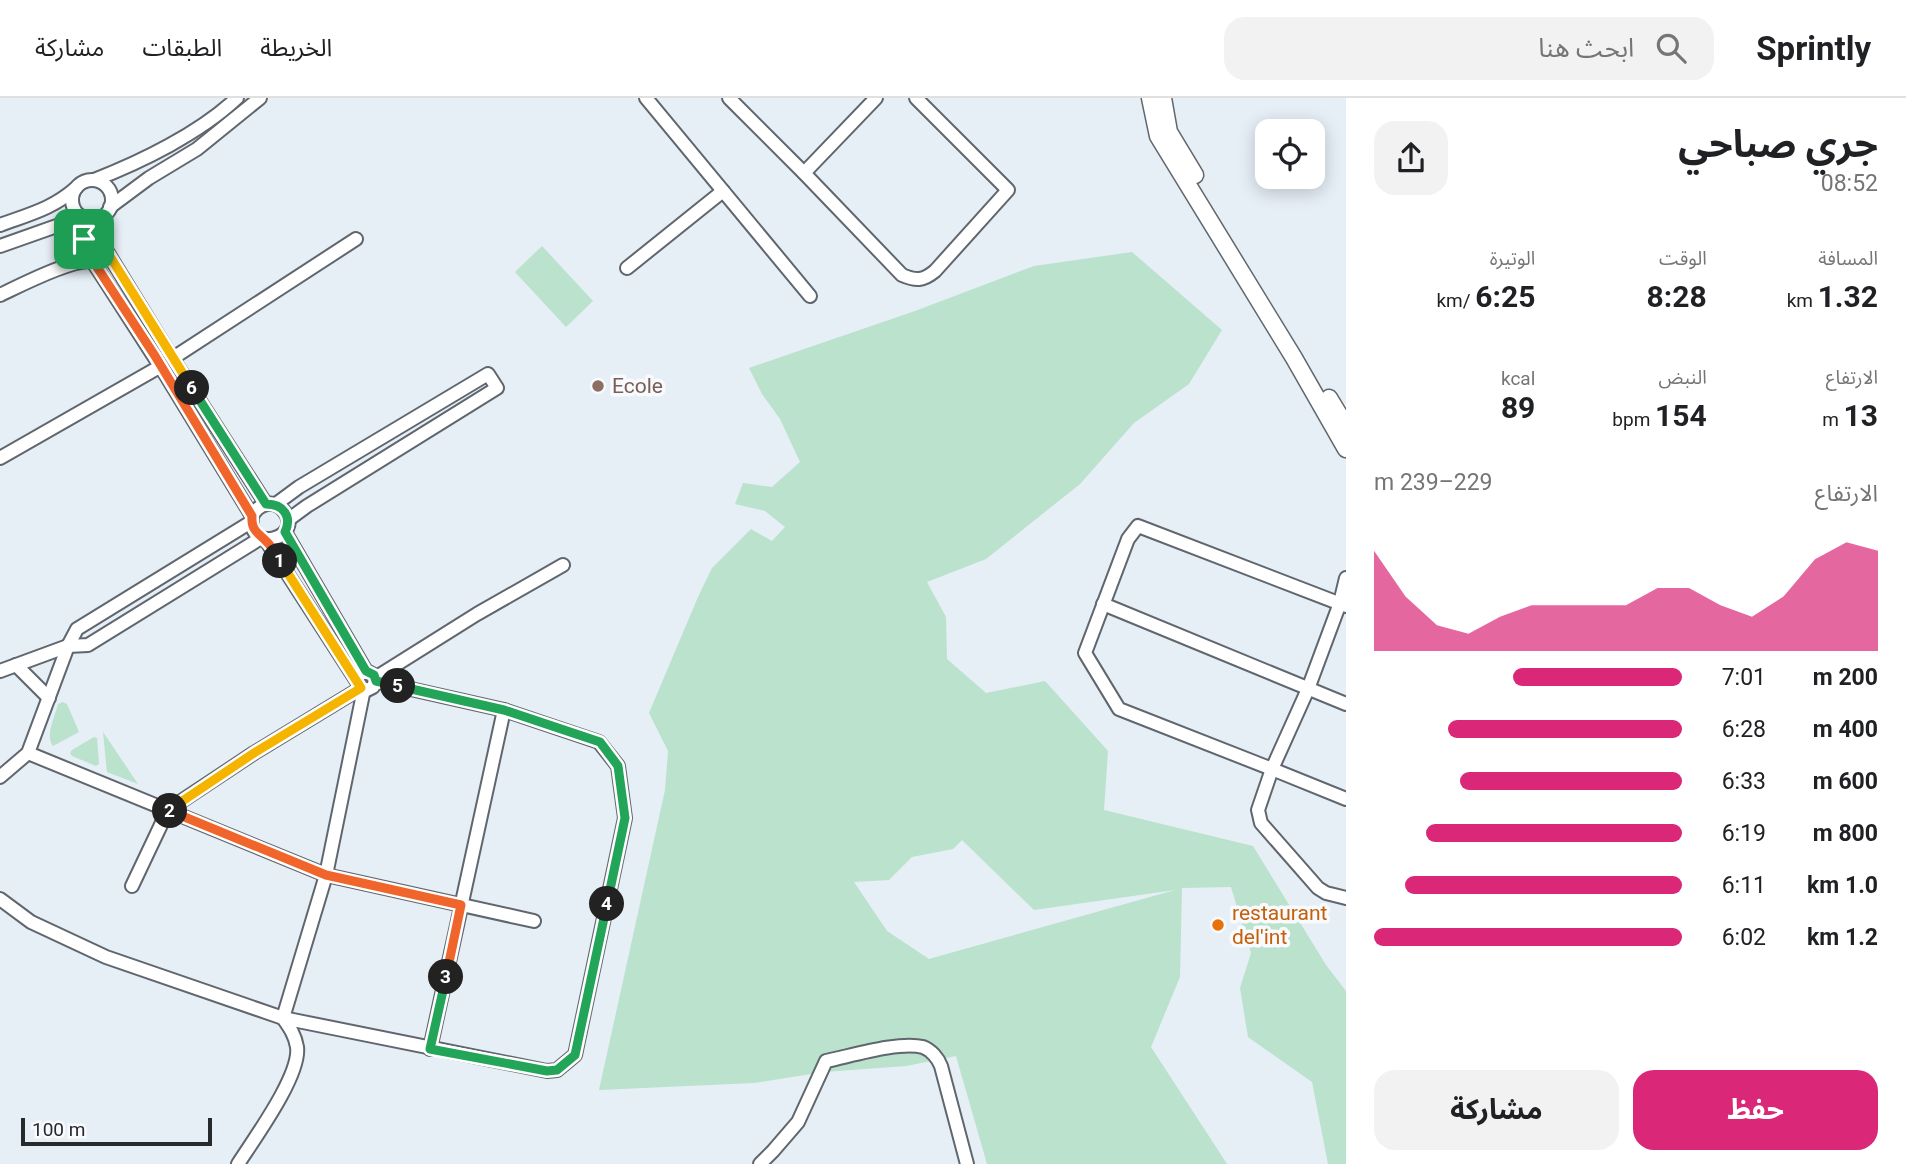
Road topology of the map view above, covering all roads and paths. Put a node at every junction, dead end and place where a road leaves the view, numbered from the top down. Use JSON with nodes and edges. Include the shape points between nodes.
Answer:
{"nodes":[{"id":1,"x":237,"y":98,"type":"edge"},
{"id":2,"x":260,"y":98,"type":"edge"},
{"id":3,"x":646,"y":98,"type":"edge"},
{"id":4,"x":729,"y":98,"type":"edge"},
{"id":5,"x":876,"y":98,"type":"edge"},
{"id":6,"x":916,"y":98,"type":"edge"},
{"id":7,"x":1150,"y":98,"type":"edge"},
{"id":8,"x":1163,"y":98,"type":"edge"},
{"id":9,"x":804,"y":173,"type":"junction"},
{"id":10,"x":94,"y":180,"type":"junction"},
{"id":11,"x":76,"y":188,"type":"junction"},
{"id":12,"x":723,"y":191,"type":"junction"},
{"id":13,"x":110,"y":207,"type":"junction"},
{"id":14,"x":87,"y":217,"type":"junction"},
{"id":15,"x":0,"y":225,"type":"edge"},
{"id":16,"x":356,"y":239,"type":"dead end"},
{"id":17,"x":0,"y":246,"type":"edge"},
{"id":18,"x":93,"y":261,"type":"junction"},
{"id":19,"x":627,"y":268,"type":"dead end"},
{"id":20,"x":0,"y":295,"type":"edge"},
{"id":21,"x":810,"y":296,"type":"dead end"},
{"id":22,"x":172,"y":357,"type":"junction"},
{"id":23,"x":160,"y":365,"type":"junction"},
{"id":24,"x":1346,"y":426,"type":"edge"},
{"id":25,"x":1346,"y":449,"type":"edge"},
{"id":26,"x":0,"y":458,"type":"edge"},
{"id":27,"x":271,"y":504,"type":"junction"},
{"id":28,"x":252,"y":519,"type":"junction"},
{"id":29,"x":286,"y":526,"type":"junction"},
{"id":30,"x":263,"y":538,"type":"junction"},
{"id":31,"x":563,"y":565,"type":"dead end"},
{"id":32,"x":1346,"y":578,"type":"edge"},
{"id":33,"x":1103,"y":604,"type":"junction"},
{"id":34,"x":1343,"y":604,"type":"edge"},
{"id":35,"x":68,"y":646,"type":"junction"},
{"id":36,"x":16,"y":665,"type":"junction"},
{"id":37,"x":0,"y":671,"type":"edge"},
{"id":38,"x":372,"y":677,"type":"junction"},
{"id":39,"x":361,"y":687,"type":"junction"},
{"id":40,"x":1308,"y":689,"type":"junction"},
{"id":41,"x":49,"y":698,"type":"junction"},
{"id":42,"x":1346,"y":704,"type":"edge"},
{"id":43,"x":504,"y":710,"type":"junction"},
{"id":44,"x":28,"y":753,"type":"junction"},
{"id":45,"x":1272,"y":769,"type":"junction"},
{"id":46,"x":0,"y":777,"type":"edge"},
{"id":47,"x":1346,"y":799,"type":"edge"},
{"id":48,"x":169,"y":810,"type":"junction"},
{"id":49,"x":326,"y":875,"type":"junction"},
{"id":50,"x":132,"y":886,"type":"dead end"},
{"id":51,"x":1346,"y":898,"type":"edge"},
{"id":52,"x":0,"y":899,"type":"edge"},
{"id":53,"x":461,"y":905,"type":"junction"},
{"id":54,"x":534,"y":922,"type":"dead end"},
{"id":55,"x":283,"y":1018,"type":"junction"},
{"id":56,"x":430,"y":1049,"type":"junction"},
{"id":57,"x":239,"y":1164,"type":"edge"},
{"id":58,"x":760,"y":1164,"type":"edge"},
{"id":59,"x":967,"y":1164,"type":"edge"}],
"edges":[{"from":1,"to":10,"type":"street","via":[[186,135]]},
{"from":2,"to":13,"type":"street","via":[[197,149]]},
{"from":3,"to":12,"type":"street"},
{"from":4,"to":9,"type":"street"},
{"from":5,"to":9,"type":"street"},
{"from":6,"to":9,"type":"street","via":[[1008,190],[924,279],[914,281],[902,275]]},
{"from":7,"to":25,"type":"main road","via":[[1158,136]]},
{"from":8,"to":24,"type":"main road","via":[[1168,132]]},
{"from":10,"to":11,"type":"street"},
{"from":10,"to":13,"type":"street","via":[[109,190]]},
{"from":11,"to":14,"type":"street","via":[[74,208]]},
{"from":11,"to":15,"type":"street","via":[[47,208]]},
{"from":12,"to":19,"type":"street"},
{"from":12,"to":21,"type":"street"},
{"from":13,"to":14,"type":"street","via":[[107,213]]},
{"from":14,"to":17,"type":"street"},
{"from":14,"to":18,"type":"street","via":[[84,239]]},
{"from":14,"to":22,"type":"street"},
{"from":16,"to":22,"type":"street"},
{"from":18,"to":20,"type":"street","via":[[85,259]]},
{"from":18,"to":23,"type":"street"},
{"from":22,"to":23,"type":"street","via":[[171,372]]},
{"from":22,"to":23,"type":"street","via":[[161,350]]},
{"from":22,"to":27,"type":"street"},
{"from":23,"to":26,"type":"street"},
{"from":23,"to":28,"type":"street"},
{"from":27,"to":28,"type":"street","via":[[258,508]]},
{"from":27,"to":29,"type":"street","via":[[284,510]]},
{"from":27,"to":29,"type":"street","via":[[488,374],[497,388],[307,506]]},
{"from":28,"to":30,"type":"street","via":[[254,531]]},
{"from":28,"to":35,"type":"street","via":[[76,629]]},
{"from":29,"to":30,"type":"street","via":[[279,537]]},
{"from":29,"to":38,"type":"street"},
{"from":30,"to":35,"type":"street","via":[[88,645]]},
{"from":30,"to":39,"type":"street"},
{"from":31,"to":38,"type":"street"},
{"from":32,"to":34,"type":"street"},
{"from":33,"to":34,"type":"street","via":[[1128,539],[1138,526]]},
{"from":33,"to":40,"type":"street"},
{"from":33,"to":45,"type":"street","via":[[1085,653],[1119,709]]},
{"from":34,"to":40,"type":"street"},
{"from":35,"to":36,"type":"street"},
{"from":35,"to":41,"type":"street"},
{"from":36,"to":37,"type":"street"},
{"from":36,"to":41,"type":"street"},
{"from":38,"to":39,"type":"street","via":[[373,687]]},
{"from":38,"to":43,"type":"street"},
{"from":39,"to":48,"type":"street"},
{"from":39,"to":49,"type":"street"},
{"from":40,"to":42,"type":"street"},
{"from":40,"to":45,"type":"street"},
{"from":41,"to":44,"type":"street"},
{"from":43,"to":53,"type":"street"},
{"from":43,"to":56,"type":"street","via":[[600,742],[620,772],[625,818],[575,1055],[557,1070],[547,1071]]},
{"from":44,"to":46,"type":"street"},
{"from":44,"to":48,"type":"street"},
{"from":45,"to":47,"type":"street"},
{"from":45,"to":51,"type":"street","via":[[1258,810],[1261,823],[1318,888]]},
{"from":48,"to":49,"type":"street"},
{"from":48,"to":50,"type":"street"},
{"from":49,"to":53,"type":"street"},
{"from":49,"to":55,"type":"street"},
{"from":52,"to":55,"type":"street","via":[[31,922],[106,957]]},
{"from":53,"to":54,"type":"street"},
{"from":53,"to":56,"type":"street"},
{"from":55,"to":56,"type":"street"},
{"from":55,"to":57,"type":"street","via":[[293,1032],[296,1060],[280,1098]]},
{"from":58,"to":59,"type":"street","via":[[798,1122],[826,1061],[903,1045],[925,1048],[938,1058]]}]}
